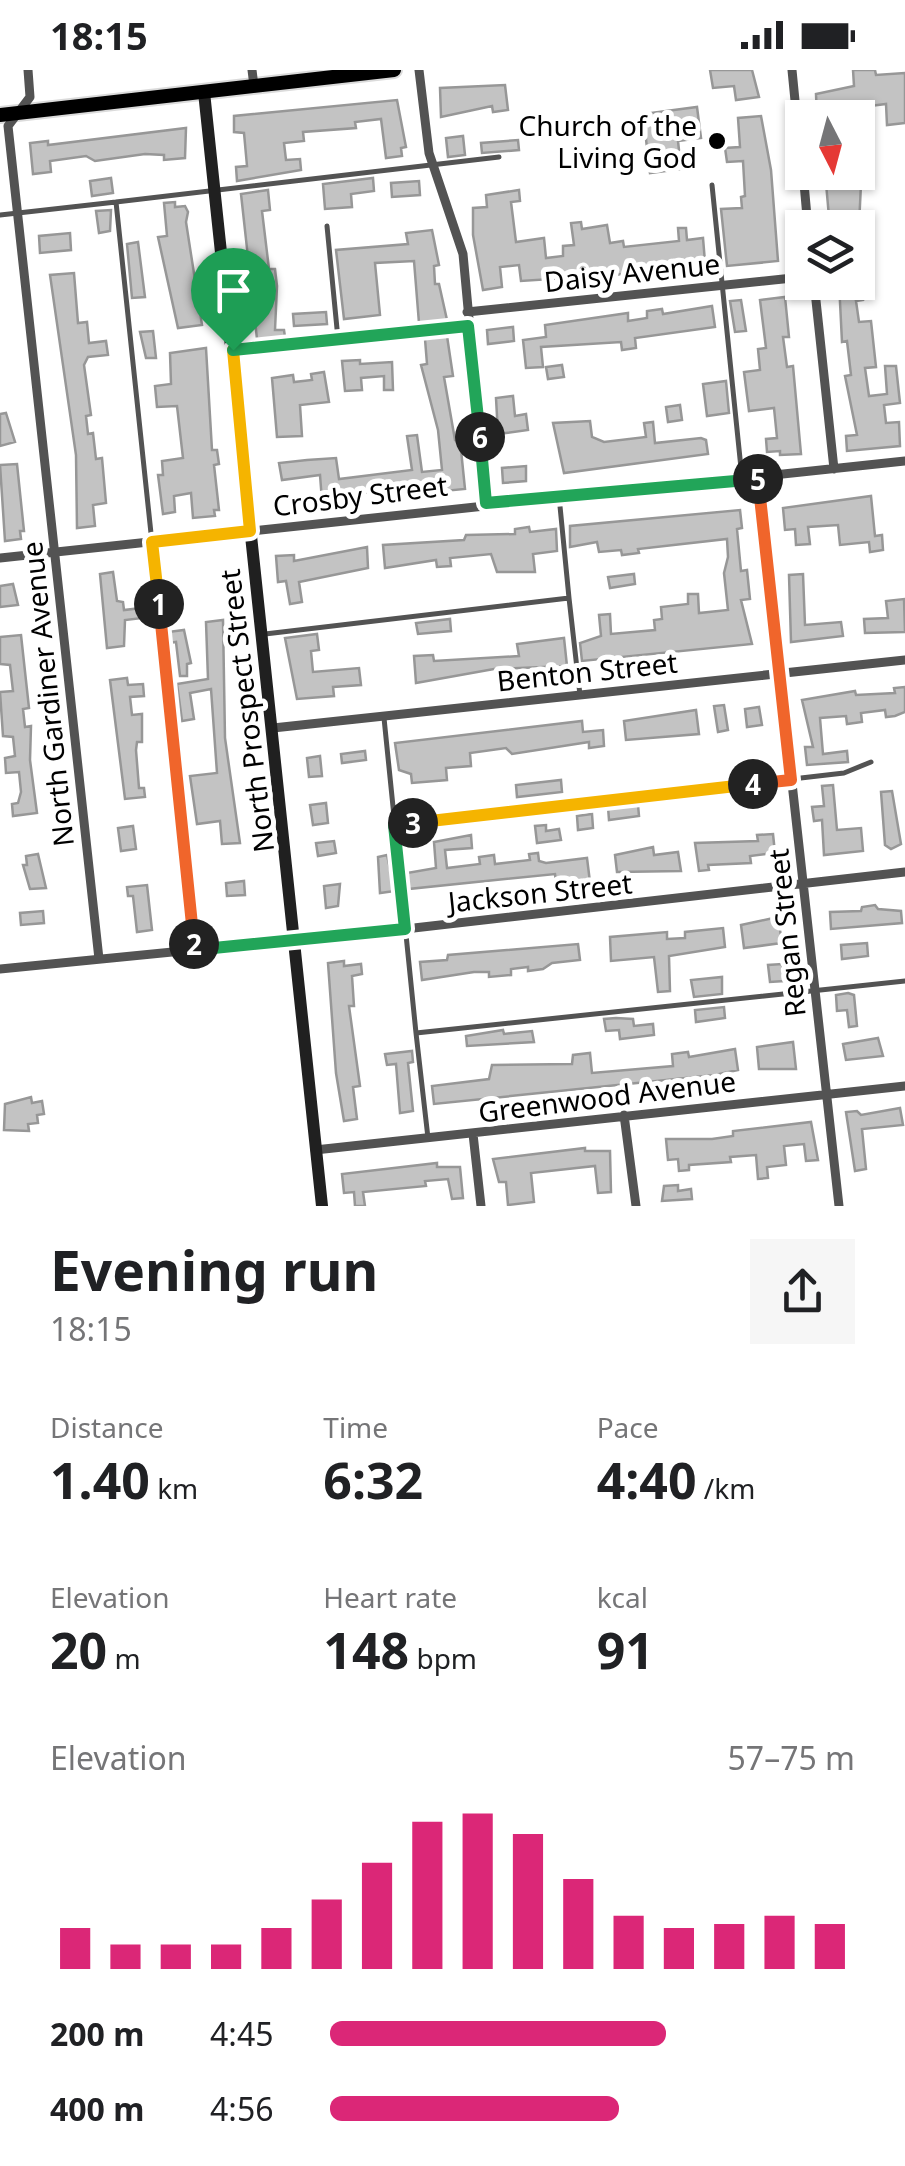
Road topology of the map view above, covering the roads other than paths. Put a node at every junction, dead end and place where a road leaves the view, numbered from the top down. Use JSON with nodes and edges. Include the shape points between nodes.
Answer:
{"nodes":[{"id":1,"x":28,"y":70,"type":"edge"},
{"id":2,"x":252,"y":70,"type":"edge"},
{"id":3,"x":394,"y":70,"type":"edge"},
{"id":4,"x":419,"y":70,"type":"edge"},
{"id":5,"x":792,"y":70,"type":"edge"},
{"id":6,"x":254,"y":86,"type":"junction"},
{"id":7,"x":204,"y":92,"type":"junction"},
{"id":8,"x":795,"y":100,"type":"edge"},
{"id":9,"x":19,"y":113,"type":"junction"},
{"id":10,"x":4,"y":121,"type":"edge"},
{"id":11,"x":499,"y":157,"type":"dead end"},
{"id":12,"x":432,"y":164,"type":"junction"},
{"id":13,"x":712,"y":185,"type":"dead end"},
{"id":14,"x":215,"y":192,"type":"junction"},
{"id":15,"x":116,"y":202,"type":"junction"},
{"id":16,"x":18,"y":214,"type":"junction"},
{"id":17,"x":0,"y":215,"type":"edge"},
{"id":18,"x":327,"y":226,"type":"dead end"},
{"id":19,"x":785,"y":279,"type":"edge"},
{"id":20,"x":724,"y":285,"type":"junction"},
{"id":21,"x":816,"y":300,"type":"edge"},
{"id":22,"x":467,"y":312,"type":"junction"},
{"id":23,"x":468,"y":326,"type":"junction"},
{"id":24,"x":338,"y":340,"type":"junction"},
{"id":25,"x":233,"y":350,"type":"junction"},
{"id":26,"x":905,"y":460,"type":"edge"},
{"id":27,"x":834,"y":468,"type":"junction"},
{"id":28,"x":758,"y":477,"type":"junction"},
{"id":29,"x":742,"y":478,"type":"junction"},
{"id":30,"x":559,"y":496,"type":"junction"},
{"id":31,"x":486,"y":503,"type":"junction"},
{"id":32,"x":250,"y":531,"type":"junction"},
{"id":33,"x":152,"y":542,"type":"junction"},
{"id":34,"x":53,"y":553,"type":"junction"},
{"id":35,"x":0,"y":558,"type":"edge"},
{"id":36,"x":569,"y":598,"type":"junction"},
{"id":37,"x":262,"y":634,"type":"junction"},
{"id":38,"x":905,"y":660,"type":"edge"},
{"id":39,"x":778,"y":673,"type":"junction"},
{"id":40,"x":580,"y":694,"type":"junction"},
{"id":41,"x":384,"y":716,"type":"junction"},
{"id":42,"x":273,"y":728,"type":"junction"},
{"id":43,"x":871,"y":762,"type":"dead end"},
{"id":44,"x":791,"y":780,"type":"junction"},
{"id":45,"x":394,"y":825,"type":"junction"},
{"id":46,"x":905,"y":872,"type":"edge"},
{"id":47,"x":804,"y":884,"type":"junction"},
{"id":48,"x":405,"y":929,"type":"junction"},
{"id":49,"x":296,"y":938,"type":"junction"},
{"id":50,"x":194,"y":950,"type":"junction"},
{"id":51,"x":99,"y":959,"type":"junction"},
{"id":52,"x":0,"y":968,"type":"edge"},
{"id":53,"x":905,"y":981,"type":"edge"},
{"id":54,"x":814,"y":989,"type":"junction"},
{"id":55,"x":416,"y":1033,"type":"junction"},
{"id":56,"x":905,"y":1086,"type":"edge"},
{"id":57,"x":826,"y":1094,"type":"junction"},
{"id":58,"x":624,"y":1116,"type":"junction"},
{"id":59,"x":473,"y":1134,"type":"junction"},
{"id":60,"x":428,"y":1138,"type":"junction"},
{"id":61,"x":315,"y":1150,"type":"junction"},
{"id":62,"x":322,"y":1206,"type":"edge"},
{"id":63,"x":481,"y":1206,"type":"edge"},
{"id":64,"x":636,"y":1206,"type":"edge"},
{"id":65,"x":838,"y":1206,"type":"edge"}],
"edges":[{"from":1,"to":9,"type":"street","via":[[30,97]]},
{"from":2,"to":6,"type":"street"},
{"from":3,"to":6,"type":"main road"},
{"from":4,"to":12,"type":"street"},
{"from":5,"to":8,"type":"street"},
{"from":6,"to":7,"type":"main road"},
{"from":7,"to":9,"type":"main road"},
{"from":7,"to":14,"type":"street","name":"North Prospect Street"},
{"from":9,"to":10,"type":"main road"},
{"from":10,"to":16,"type":"street","name":"North Gardiner Avenue"},
{"from":11,"to":12,"type":"lane"},
{"from":12,"to":14,"type":"lane"},
{"from":12,"to":22,"type":"street","via":[[463,254]]},
{"from":13,"to":20,"type":"lane"},
{"from":14,"to":15,"type":"lane"},
{"from":14,"to":25,"type":"street","name":"North Prospect Street"},
{"from":15,"to":16,"type":"lane"},
{"from":15,"to":33,"type":"lane"},
{"from":16,"to":17,"type":"lane"},
{"from":16,"to":34,"type":"street","name":"North Gardiner Avenue"},
{"from":18,"to":24,"type":"lane"},
{"from":19,"to":20,"type":"street","name":"Daisy Avenue"},
{"from":20,"to":22,"type":"street","name":"Daisy Avenue"},
{"from":20,"to":29,"type":"lane"},
{"from":21,"to":27,"type":"street"},
{"from":22,"to":23,"type":"street"},
{"from":23,"to":24,"type":"street"},
{"from":23,"to":31,"type":"street"},
{"from":24,"to":25,"type":"street"},
{"from":25,"to":32,"type":"street","name":"North Prospect Street"},
{"from":26,"to":27,"type":"street","name":"Crosby Street"},
{"from":27,"to":28,"type":"street","name":"Crosby Street"},
{"from":28,"to":29,"type":"street","name":"Crosby Street"},
{"from":28,"to":39,"type":"street","name":"Regan Street"},
{"from":29,"to":30,"type":"street","name":"Crosby Street"},
{"from":30,"to":31,"type":"street","name":"Crosby Street"},
{"from":30,"to":36,"type":"lane"},
{"from":31,"to":32,"type":"street","name":"Crosby Street"},
{"from":32,"to":33,"type":"street","name":"Crosby Street"},
{"from":32,"to":37,"type":"street","name":"North Prospect Street"},
{"from":33,"to":34,"type":"street","name":"Crosby Street"},
{"from":33,"to":50,"type":"lane"},
{"from":34,"to":35,"type":"street","name":"Crosby Street"},
{"from":34,"to":51,"type":"street","name":"North Gardiner Avenue"},
{"from":36,"to":37,"type":"lane"},
{"from":36,"to":40,"type":"lane"},
{"from":37,"to":42,"type":"street","name":"North Prospect Street"},
{"from":38,"to":39,"type":"street","name":"Benton Street"},
{"from":39,"to":40,"type":"street","name":"Benton Street"},
{"from":39,"to":44,"type":"street","name":"Regan Street"},
{"from":40,"to":41,"type":"street","name":"Benton Street"},
{"from":41,"to":42,"type":"street","name":"Benton Street"},
{"from":41,"to":45,"type":"lane"},
{"from":42,"to":49,"type":"street","name":"North Prospect Street"},
{"from":43,"to":44,"type":"lane"},
{"from":44,"to":45,"type":"lane"},
{"from":44,"to":47,"type":"street","name":"Regan Street"},
{"from":45,"to":48,"type":"lane"},
{"from":46,"to":47,"type":"street","name":"Jackson Street"},
{"from":47,"to":48,"type":"street","name":"Jackson Street"},
{"from":47,"to":54,"type":"street","name":"Regan Street"},
{"from":48,"to":49,"type":"street","name":"Jackson Street"},
{"from":48,"to":55,"type":"lane"},
{"from":49,"to":50,"type":"street","name":"Jackson Street"},
{"from":49,"to":61,"type":"street","name":"North Prospect Street"},
{"from":50,"to":51,"type":"street","name":"Jackson Street"},
{"from":51,"to":52,"type":"street","name":"Jackson Street"},
{"from":53,"to":54,"type":"lane"},
{"from":54,"to":55,"type":"lane"},
{"from":54,"to":57,"type":"street","name":"Regan Street"},
{"from":55,"to":60,"type":"lane"},
{"from":56,"to":57,"type":"street","name":"Greenwood Avenue"},
{"from":57,"to":58,"type":"street","name":"Greenwood Avenue"},
{"from":57,"to":65,"type":"street","name":"Regan Street"},
{"from":58,"to":59,"type":"street","name":"Greenwood Avenue"},
{"from":58,"to":64,"type":"street"},
{"from":59,"to":60,"type":"street","name":"Greenwood Avenue"},
{"from":59,"to":63,"type":"street"},
{"from":60,"to":61,"type":"street","name":"Greenwood Avenue"},
{"from":61,"to":62,"type":"street","name":"North Prospect Street"}]}
